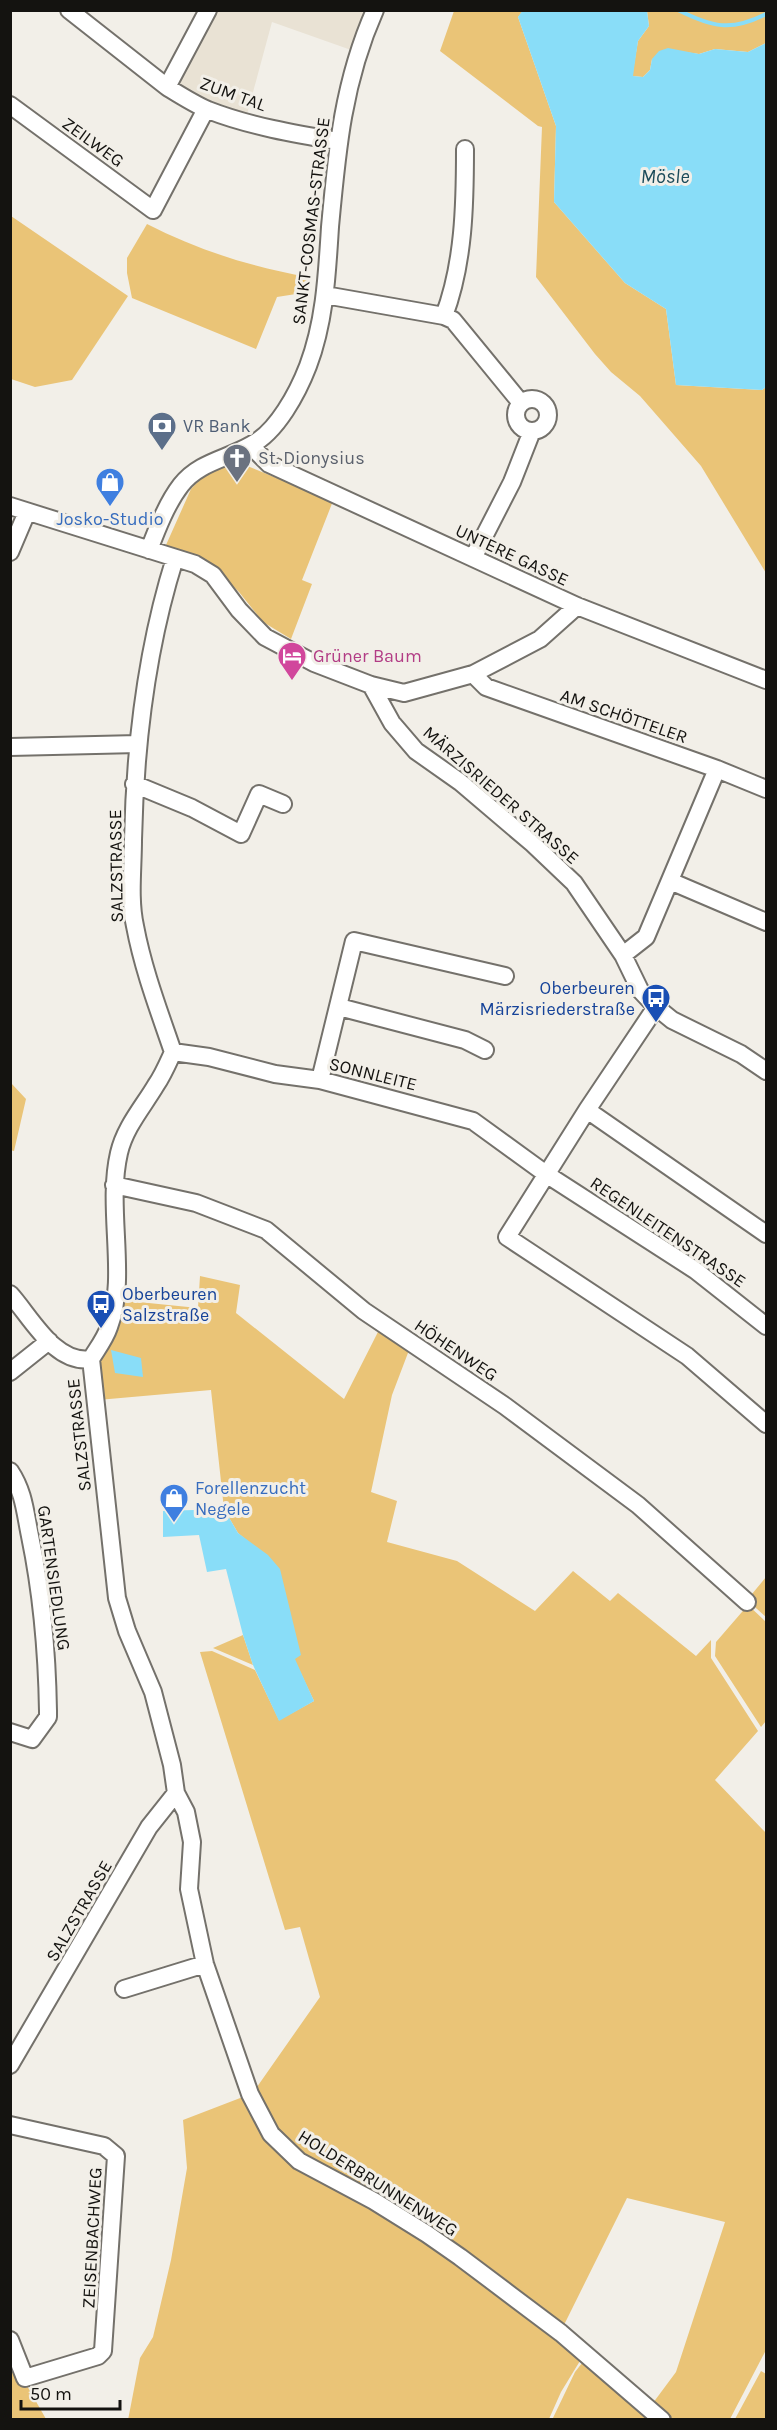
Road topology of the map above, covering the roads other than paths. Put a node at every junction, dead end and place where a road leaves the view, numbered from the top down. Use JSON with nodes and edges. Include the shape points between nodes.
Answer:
{"nodes":[{"id":1,"x":69,"y":10,"type":"edge"},
{"id":2,"x":208,"y":10,"type":"edge"},
{"id":3,"x":375,"y":10,"type":"edge"},
{"id":4,"x":167,"y":87,"type":"junction"},
{"id":5,"x":10,"y":105,"type":"edge"},
{"id":6,"x":206,"y":109,"type":"junction"},
{"id":7,"x":338,"y":141,"type":"junction"},
{"id":8,"x":465,"y":149,"type":"dead end"},
{"id":9,"x":325,"y":295,"type":"junction"},
{"id":10,"x":444,"y":316,"type":"junction"},
{"id":11,"x":521,"y":403,"type":"junction"},
{"id":12,"x":532,"y":431,"type":"junction"},
{"id":13,"x":251,"y":446,"type":"junction"},
{"id":14,"x":10,"y":506,"type":"edge"},
{"id":15,"x":27,"y":512,"type":"junction"},
{"id":16,"x":149,"y":550,"type":"junction"},
{"id":17,"x":10,"y":552,"type":"edge"},
{"id":18,"x":175,"y":558,"type":"junction"},
{"id":19,"x":473,"y":558,"type":"junction"},
{"id":20,"x":576,"y":606,"type":"junction"},
{"id":21,"x":473,"y":674,"type":"junction"},
{"id":22,"x":766,"y":680,"type":"edge"},
{"id":23,"x":371,"y":685,"type":"junction"},
{"id":24,"x":138,"y":744,"type":"junction"},
{"id":25,"x":10,"y":747,"type":"edge"},
{"id":26,"x":717,"y":769,"type":"junction"},
{"id":27,"x":135,"y":784,"type":"junction"},
{"id":28,"x":766,"y":789,"type":"edge"},
{"id":29,"x":283,"y":804,"type":"dead end"},
{"id":30,"x":670,"y":881,"type":"junction"},
{"id":31,"x":766,"y":922,"type":"edge"},
{"id":32,"x":622,"y":955,"type":"junction"},
{"id":33,"x":504,"y":976,"type":"dead end"},
{"id":34,"x":339,"y":1007,"type":"junction"},
{"id":35,"x":656,"y":1007,"type":"junction"},
{"id":36,"x":485,"y":1050,"type":"dead end"},
{"id":37,"x":173,"y":1052,"type":"junction"},
{"id":38,"x":766,"y":1071,"type":"edge"},
{"id":39,"x":320,"y":1080,"type":"junction"},
{"id":40,"x":586,"y":1110,"type":"junction"},
{"id":41,"x":546,"y":1174,"type":"junction"},
{"id":42,"x":114,"y":1185,"type":"junction"},
{"id":43,"x":766,"y":1234,"type":"edge"},
{"id":44,"x":10,"y":1294,"type":"edge"},
{"id":45,"x":766,"y":1326,"type":"edge"},
{"id":46,"x":49,"y":1341,"type":"junction"},
{"id":47,"x":91,"y":1359,"type":"junction"},
{"id":48,"x":10,"y":1372,"type":"edge"},
{"id":49,"x":766,"y":1424,"type":"edge"},
{"id":50,"x":10,"y":1471,"type":"edge"},
{"id":51,"x":747,"y":1602,"type":"dead end"},
{"id":52,"x":10,"y":1732,"type":"edge"},
{"id":53,"x":176,"y":1793,"type":"junction"},
{"id":54,"x":205,"y":1964,"type":"junction"},
{"id":55,"x":124,"y":1989,"type":"dead end"},
{"id":56,"x":12,"y":2059,"type":"edge"},
{"id":57,"x":10,"y":2125,"type":"edge"},
{"id":58,"x":10,"y":2340,"type":"edge"},
{"id":59,"x":662,"y":2420,"type":"edge"}],
"edges":[{"from":1,"to":4,"type":"street"},
{"from":2,"to":4,"type":"street","name":"ZUM TAL"},
{"from":3,"to":7,"type":"street","name":"SANKT-COSMAS-STRASSE","via":[[357,53]]},
{"from":4,"to":6,"type":"street","name":"ZUM TAL"},
{"from":5,"to":6,"type":"street","name":"ZEILWEG","via":[[153,210]]},
{"from":6,"to":7,"type":"street","name":"ZUM TAL","via":[[269,128]]},
{"from":7,"to":9,"type":"street","name":"SANKT-COSMAS-STRASSE"},
{"from":8,"to":10,"type":"street","via":[[464,216],[451,298]]},
{"from":9,"to":10,"type":"street"},
{"from":9,"to":13,"type":"street","name":"SANKT-COSMAS-STRASSE","via":[[321,322],[296,395],[265,437]]},
{"from":10,"to":11,"type":"street","via":[[453,320]]},
{"from":11,"to":12,"type":"street","via":[[516,418],[522,428]]},
{"from":11,"to":12,"type":"street","via":[[535,399],[547,408],[546,424]]},
{"from":12,"to":19,"type":"street","via":[[512,482]]},
{"from":13,"to":16,"type":"street","name":"SANKT-COSMAS-STRASSE","via":[[200,467],[181,485]]},
{"from":13,"to":19,"type":"street","name":"UNTERE GASSE","via":[[268,464]]},
{"from":14,"to":15,"type":"street"},
{"from":15,"to":16,"type":"street"},
{"from":15,"to":17,"type":"street"},
{"from":16,"to":18,"type":"street"},
{"from":18,"to":23,"type":"street","via":[[213,575],[265,637],[314,663]]},
{"from":18,"to":24,"type":"street","name":"SALZSTRASSE","via":[[153,637]]},
{"from":19,"to":20,"type":"street","name":"UNTERE GASSE"},
{"from":20,"to":21,"type":"street","via":[[540,639]]},
{"from":20,"to":22,"type":"street","name":"UNTERE GASSE"},
{"from":21,"to":23,"type":"street","via":[[404,693]]},
{"from":21,"to":26,"type":"street","name":"AM SCHÖTTELER","via":[[486,687]]},
{"from":23,"to":32,"type":"street","name":"MÄRZISRIEDER STRASSE","via":[[392,723],[416,751],[460,782],[574,883]]},
{"from":24,"to":25,"type":"street"},
{"from":24,"to":27,"type":"street","name":"SALZSTRASSE"},
{"from":26,"to":28,"type":"street","name":"AM SCHÖTTELER"},
{"from":26,"to":30,"type":"street"},
{"from":27,"to":29,"type":"street","via":[[241,834],[259,794]]},
{"from":27,"to":37,"type":"street","name":"SALZSTRASSE","via":[[134,925]]},
{"from":30,"to":31,"type":"street"},
{"from":30,"to":32,"type":"street","via":[[646,937]]},
{"from":32,"to":35,"type":"street","name":"MÄRZISRIEDER STRASSE","via":[[640,990]]},
{"from":33,"to":34,"type":"street","via":[[354,941]]},
{"from":34,"to":36,"type":"street","via":[[465,1040]]},
{"from":34,"to":39,"type":"street"},
{"from":35,"to":38,"type":"street","name":"MÄRZISRIEDER STRASSE","via":[[672,1020],[741,1054]]},
{"from":35,"to":40,"type":"street"},
{"from":37,"to":39,"type":"street","name":"SONNLEITE"},
{"from":37,"to":42,"type":"street","name":"SALZSTRASSE","via":[[134,1117],[119,1151]]},
{"from":39,"to":41,"type":"street","name":"SONNLEITE","via":[[473,1121]]},
{"from":40,"to":41,"type":"street"},
{"from":40,"to":43,"type":"street"},
{"from":41,"to":45,"type":"street","name":"REGENLEITENSTRASSE","via":[[695,1270]]},
{"from":41,"to":49,"type":"street","via":[[507,1237],[687,1356]]},
{"from":42,"to":47,"type":"street","name":"SALZSTRASSE","via":[[114,1306],[109,1328]]},
{"from":42,"to":51,"type":"street","name":"HÖHENWEG","via":[[196,1203],[266,1230],[364,1311],[505,1406],[638,1505]]},
{"from":44,"to":46,"type":"street"},
{"from":46,"to":47,"type":"street","via":[[79,1361]]},
{"from":46,"to":48,"type":"street"},
{"from":47,"to":53,"type":"street","name":"SALZSTRASSE","via":[[117,1598],[153,1692]]},
{"from":50,"to":52,"type":"street","name":"GARTENSIEDLUNG","via":[[20,1486],[39,1581],[48,1699],[48,1718],[32,1739]]},
{"from":53,"to":54,"type":"street","name":"HOLDERBRUNNENWEG","via":[[186,1812],[192,1842],[189,1889]]},
{"from":53,"to":56,"type":"street","name":"SALZSTRASSE","via":[[149,1827]]},
{"from":54,"to":55,"type":"street"},
{"from":54,"to":59,"type":"street","name":"HOLDERBRUNNENWEG","via":[[250,2094],[283,2147],[299,2161],[374,2201],[452,2251],[561,2333]]},
{"from":57,"to":58,"type":"street","name":"ZEISENBACHWEG","via":[[104,2146],[116,2156],[103,2351],[98,2356],[25,2378]]}]}
